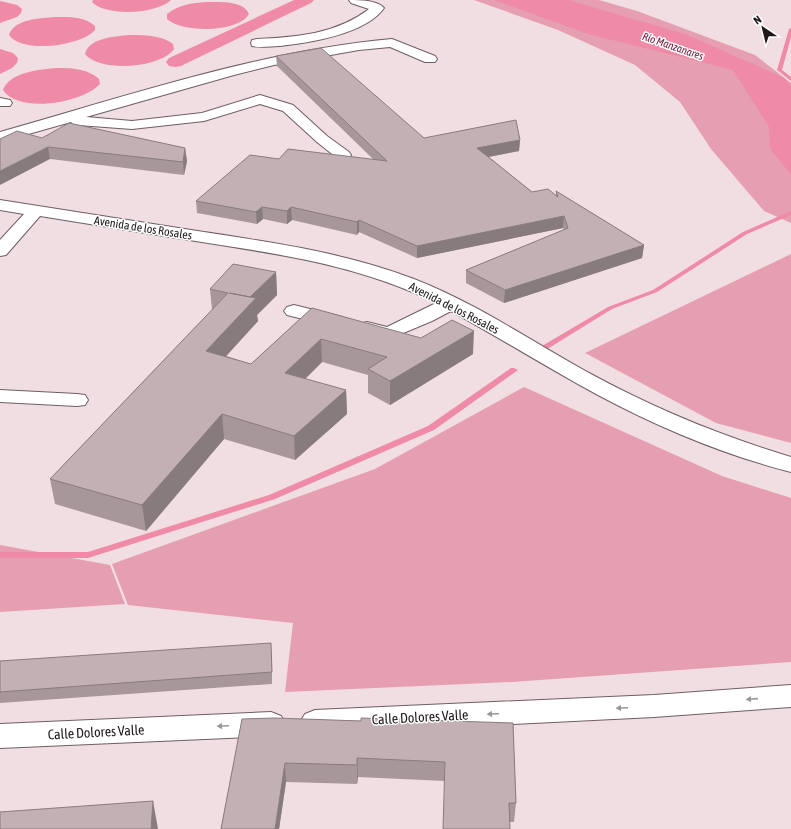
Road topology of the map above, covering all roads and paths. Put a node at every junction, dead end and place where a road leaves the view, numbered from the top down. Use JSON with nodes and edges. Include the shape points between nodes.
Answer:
{"nodes":[{"id":1,"x":355,"y":0,"type":"edge"},
{"id":2,"x":257,"y":43,"type":"dead end"},
{"id":3,"x":430,"y":59,"type":"dead end"},
{"id":4,"x":62,"y":119,"type":"junction"},
{"id":5,"x":0,"y":137,"type":"edge"},
{"id":6,"x":343,"y":155,"type":"edge"},
{"id":7,"x":0,"y":205,"type":"edge"},
{"id":8,"x":36,"y":211,"type":"junction"},
{"id":9,"x":0,"y":251,"type":"edge"},
{"id":10,"x":450,"y":303,"type":"junction"},
{"id":11,"x":294,"y":311,"type":"dead end"},
{"id":12,"x":0,"y":396,"type":"edge"},
{"id":13,"x":77,"y":400,"type":"dead end"},
{"id":14,"x":791,"y":465,"type":"edge"},
{"id":15,"x":791,"y":696,"type":"edge"},
{"id":16,"x":0,"y":736,"type":"edge"}],
"edges":[{"from":1,"to":2,"type":"street","via":[[378,8],[372,14],[335,33],[312,38]]},
{"from":3,"to":4,"type":"street","via":[[392,43],[360,46],[237,70]]},
{"from":4,"to":5,"type":"street"},
{"from":4,"to":6,"type":"street","via":[[132,125],[204,117],[260,100],[288,108]]},
{"from":7,"to":8,"type":"street","name":"Avenida de los Rosales"},
{"from":8,"to":9,"type":"street"},
{"from":8,"to":10,"type":"street","name":"Avenida de los Rosales","via":[[275,248],[322,258],[364,268],[410,284]]},
{"from":10,"to":11,"type":"street","via":[[389,333]]},
{"from":10,"to":14,"type":"street","name":"Avenida de los Rosales","via":[[653,414],[731,446]]},
{"from":12,"to":13,"type":"street"},
{"from":15,"to":16,"type":"street","name":"Calle Dolores Valle","one_way":true,"via":[[654,706]]}]}
